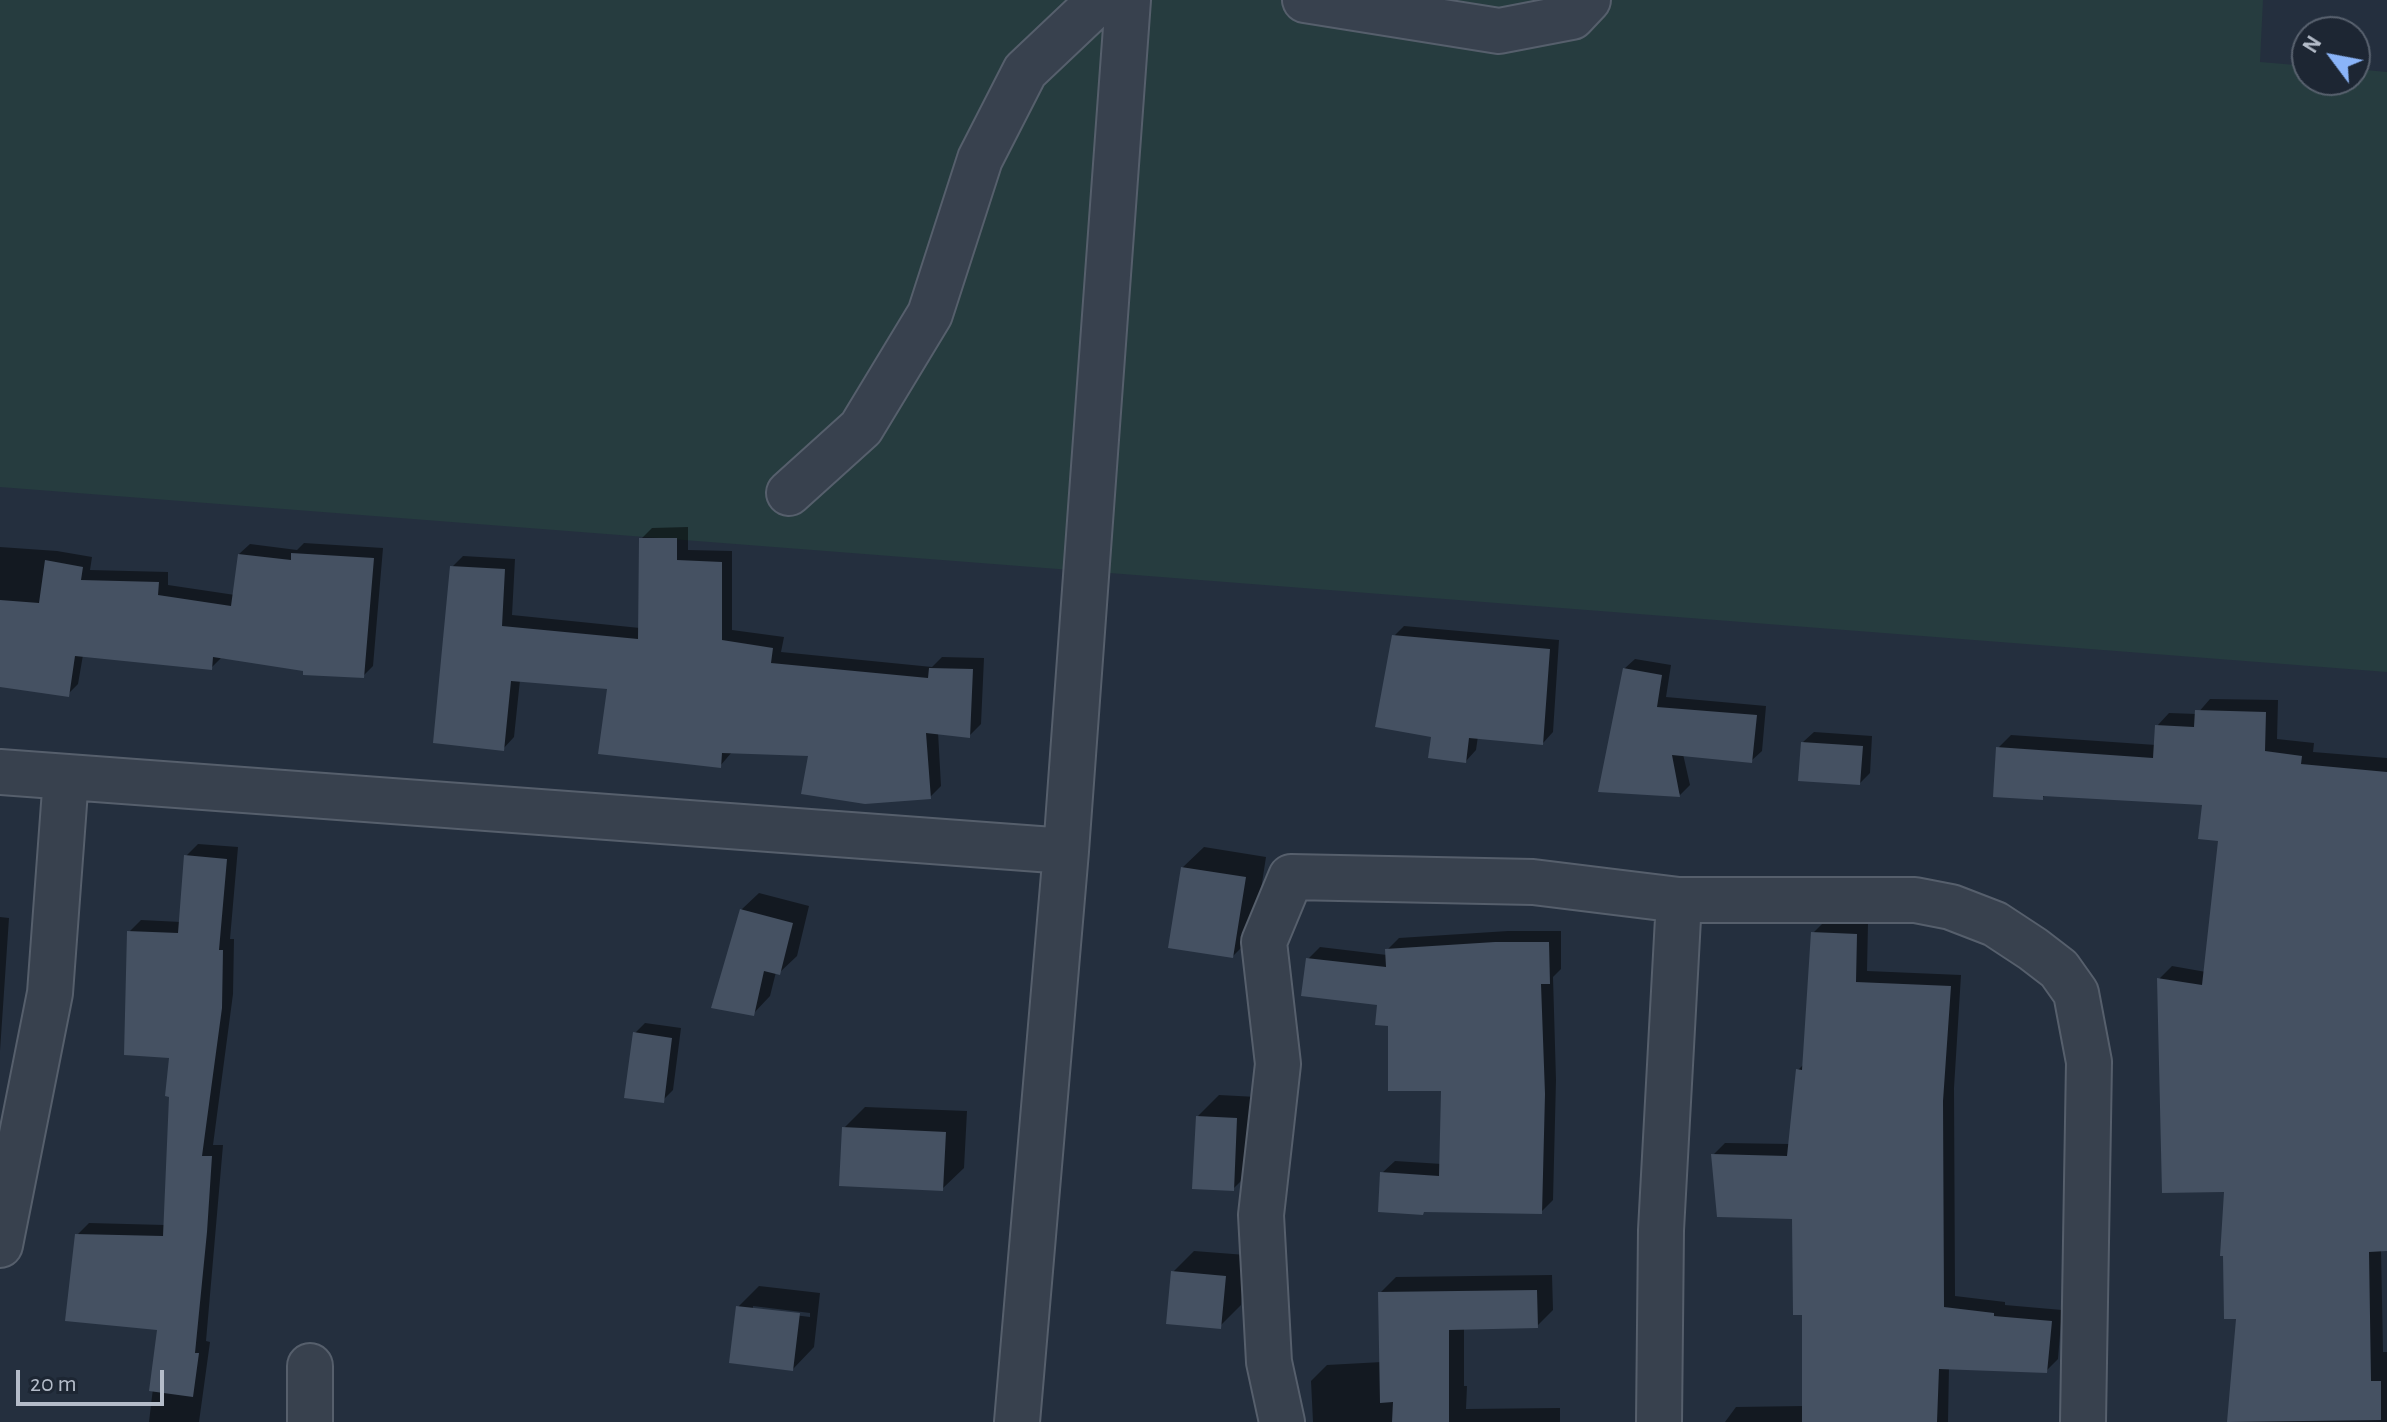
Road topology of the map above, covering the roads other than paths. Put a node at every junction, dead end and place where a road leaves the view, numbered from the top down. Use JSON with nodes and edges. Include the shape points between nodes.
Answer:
{"nodes":[{"id":1,"x":1100,"y":0,"type":"edge"},
{"id":2,"x":1128,"y":0,"type":"edge"},
{"id":3,"x":1305,"y":0,"type":"edge"},
{"id":4,"x":1588,"y":0,"type":"edge"},
{"id":5,"x":789,"y":493,"type":"dead end"},
{"id":6,"x":0,"y":772,"type":"edge"},
{"id":7,"x":66,"y":777,"type":"junction"},
{"id":8,"x":1066,"y":851,"type":"junction"},
{"id":9,"x":1679,"y":900,"type":"junction"},
{"id":10,"x":0,"y":1245,"type":"edge"},
{"id":11,"x":310,"y":1366,"type":"dead end"},
{"id":12,"x":310,"y":1422,"type":"edge"},
{"id":13,"x":1017,"y":1422,"type":"edge"},
{"id":14,"x":1282,"y":1422,"type":"edge"},
{"id":15,"x":1659,"y":1422,"type":"edge"},
{"id":16,"x":2083,"y":1422,"type":"edge"}],
"edges":[{"from":1,"to":5,"type":"street","via":[[1025,71],[980,159],[930,314],[861,428]]},
{"from":2,"to":8,"type":"street"},
{"from":3,"to":4,"type":"street","via":[[1499,31],[1572,17]]},
{"from":6,"to":7,"type":"street"},
{"from":7,"to":8,"type":"street"},
{"from":7,"to":10,"type":"street","via":[[50,993]]},
{"from":8,"to":13,"type":"street"},
{"from":9,"to":14,"type":"street","via":[[1533,882],[1291,877],[1264,942],[1278,1064],[1261,1215],[1269,1362]]},
{"from":9,"to":15,"type":"street","via":[[1661,1230]]},
{"from":9,"to":16,"type":"street","via":[[1927,902],[1995,924],[2059,969],[2076,993],[2089,1062]]},
{"from":11,"to":12,"type":"street"}]}
